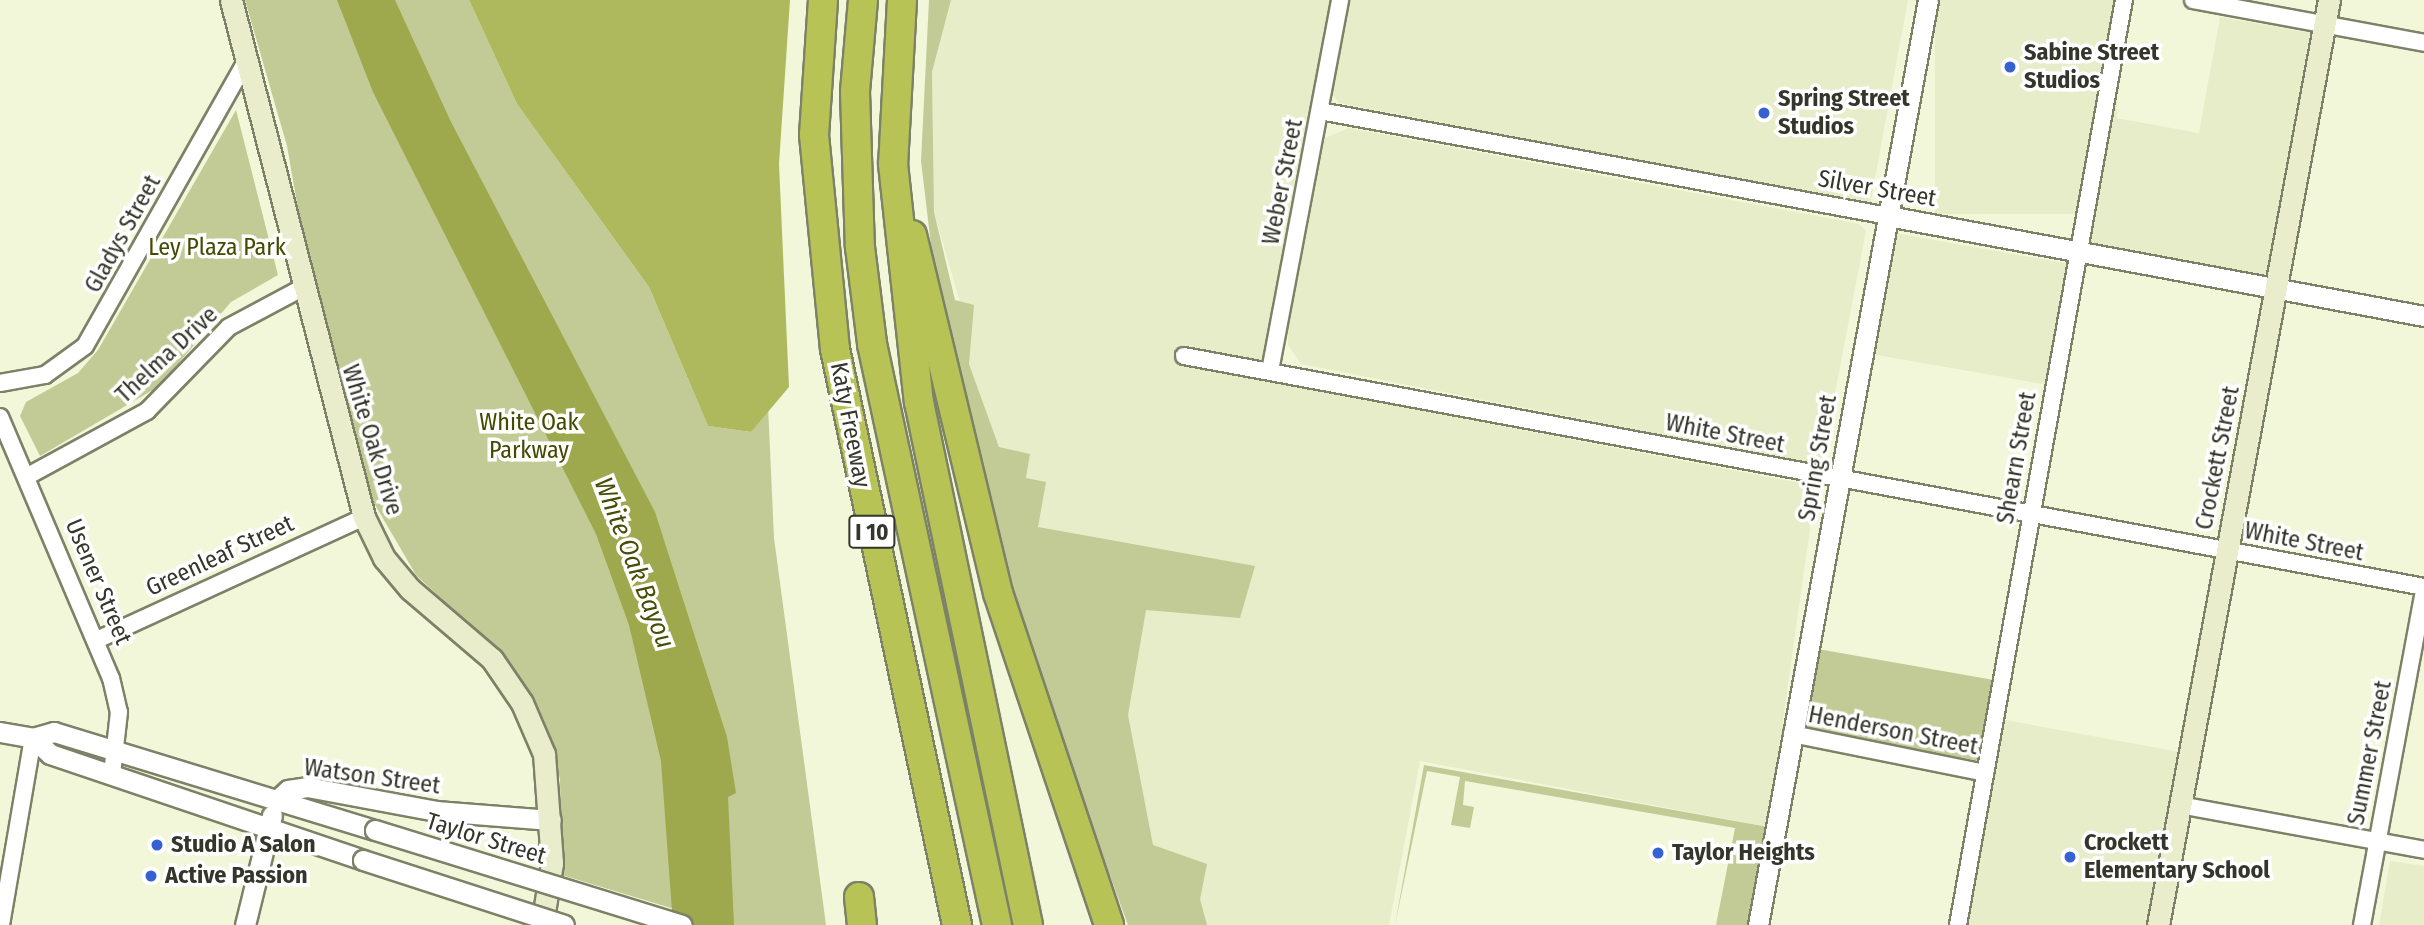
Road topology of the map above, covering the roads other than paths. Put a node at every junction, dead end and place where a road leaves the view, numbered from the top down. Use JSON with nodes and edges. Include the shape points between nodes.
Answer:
{"nodes":[{"id":1,"x":231,"y":0,"type":"edge"},
{"id":2,"x":823,"y":0,"type":"edge"},
{"id":3,"x":863,"y":0,"type":"edge"},
{"id":4,"x":902,"y":0,"type":"edge"},
{"id":5,"x":1340,"y":0,"type":"edge"},
{"id":6,"x":1928,"y":0,"type":"edge"},
{"id":7,"x":2124,"y":0,"type":"edge"},
{"id":8,"x":2193,"y":0,"type":"edge"},
{"id":9,"x":2329,"y":0,"type":"edge"},
{"id":10,"x":2325,"y":24,"type":"junction"},
{"id":11,"x":2424,"y":43,"type":"edge"},
{"id":12,"x":247,"y":60,"type":"junction"},
{"id":13,"x":1320,"y":111,"type":"junction"},
{"id":14,"x":896,"y":197,"type":"junction"},
{"id":15,"x":1888,"y":216,"type":"junction"},
{"id":16,"x":2077,"y":251,"type":"junction"},
{"id":17,"x":302,"y":288,"type":"junction"},
{"id":18,"x":2276,"y":288,"type":"junction"},
{"id":19,"x":2424,"y":316,"type":"edge"},
{"id":20,"x":1184,"y":356,"type":"dead end"},
{"id":21,"x":1270,"y":372,"type":"junction"},
{"id":22,"x":0,"y":383,"type":"edge"},
{"id":23,"x":0,"y":417,"type":"edge"},
{"id":24,"x":26,"y":477,"type":"junction"},
{"id":25,"x":1839,"y":479,"type":"junction"},
{"id":26,"x":2030,"y":513,"type":"junction"},
{"id":27,"x":364,"y":517,"type":"junction"},
{"id":28,"x":2227,"y":550,"type":"junction"},
{"id":29,"x":2424,"y":588,"type":"edge"},
{"id":30,"x":97,"y":640,"type":"junction"},
{"id":31,"x":0,"y":732,"type":"edge"},
{"id":32,"x":1792,"y":734,"type":"junction"},
{"id":33,"x":33,"y":738,"type":"junction"},
{"id":34,"x":118,"y":750,"type":"junction"},
{"id":35,"x":1985,"y":773,"type":"junction"},
{"id":36,"x":112,"y":774,"type":"junction"},
{"id":37,"x":276,"y":801,"type":"junction"},
{"id":38,"x":2180,"y":805,"type":"junction"},
{"id":39,"x":551,"y":820,"type":"junction"},
{"id":40,"x":269,"y":826,"type":"junction"},
{"id":41,"x":2377,"y":842,"type":"junction"},
{"id":42,"x":2424,"y":850,"type":"edge"},
{"id":43,"x":859,"y":897,"type":"dead end"},
{"id":44,"x":1,"y":925,"type":"edge"},
{"id":45,"x":245,"y":925,"type":"edge"},
{"id":46,"x":542,"y":925,"type":"edge"},
{"id":47,"x":564,"y":925,"type":"edge"},
{"id":48,"x":682,"y":925,"type":"edge"},
{"id":49,"x":862,"y":925,"type":"edge"},
{"id":50,"x":957,"y":925,"type":"edge"},
{"id":51,"x":997,"y":925,"type":"edge"},
{"id":52,"x":1028,"y":925,"type":"edge"},
{"id":53,"x":1109,"y":925,"type":"edge"},
{"id":54,"x":1758,"y":925,"type":"edge"},
{"id":55,"x":1958,"y":925,"type":"edge"},
{"id":56,"x":2158,"y":925,"type":"edge"},
{"id":57,"x":2362,"y":925,"type":"edge"}],
"edges":[{"from":1,"to":12,"type":"main road","name":"White Oak Drive"},
{"from":2,"to":50,"type":"highway","name":"Katy Freeway","number":"I 10","via":[[814,135],[835,349]]},
{"from":3,"to":51,"type":"highway","via":[[855,92],[860,247],[872,344]]},
{"from":4,"to":14,"type":"highway"},
{"from":5,"to":13,"type":"street","name":"Weber Street"},
{"from":6,"to":15,"type":"street","name":"Spring Street"},
{"from":7,"to":16,"type":"street","name":"Shearn Street"},
{"from":8,"to":10,"type":"street"},
{"from":9,"to":10,"type":"main road","name":"Crockett Street"},
{"from":10,"to":11,"type":"street"},
{"from":10,"to":18,"type":"main road","name":"Crockett Street"},
{"from":12,"to":17,"type":"main road","name":"White Oak Drive"},
{"from":12,"to":22,"type":"street","name":"Gladys Street","via":[[85,346],[45,375]]},
{"from":13,"to":15,"type":"street","name":"Silver Street"},
{"from":13,"to":21,"type":"street","name":"Weber Street"},
{"from":14,"to":52,"type":"highway","via":[[919,402]]},
{"from":14,"to":53,"type":"highway","via":[[920,253],[998,593]]},
{"from":15,"to":16,"type":"street","name":"Silver Street"},
{"from":15,"to":25,"type":"street","name":"Spring Street"},
{"from":16,"to":18,"type":"street","name":"Silver Street"},
{"from":16,"to":26,"type":"street","name":"Shearn Street"},
{"from":17,"to":24,"type":"street","name":"Thelma Drive","via":[[229,327],[148,411]]},
{"from":17,"to":27,"type":"main road","name":"White Oak Drive"},
{"from":18,"to":19,"type":"street","name":"Silver Street"},
{"from":18,"to":28,"type":"main road","name":"Crockett Street"},
{"from":20,"to":21,"type":"street","name":"White Street"},
{"from":21,"to":25,"type":"street","name":"White Street"},
{"from":23,"to":24,"type":"street","name":"Usener Street"},
{"from":24,"to":30,"type":"street","name":"Usener Street"},
{"from":25,"to":26,"type":"street","name":"White Street"},
{"from":25,"to":32,"type":"street","name":"Spring Street"},
{"from":26,"to":28,"type":"street","name":"White Street"},
{"from":26,"to":35,"type":"street","name":"Shearn Street"},
{"from":27,"to":30,"type":"street","name":"Greenleaf Street"},
{"from":27,"to":39,"type":"main road","name":"White Oak Drive","via":[[402,579],[492,659],[522,703],[544,754]]},
{"from":28,"to":29,"type":"street","name":"White Street"},
{"from":28,"to":38,"type":"main road","name":"Crockett Street"},
{"from":29,"to":41,"type":"street","name":"Summer Street"},
{"from":30,"to":34,"type":"street","name":"Usener Street","via":[[119,712]]},
{"from":31,"to":33,"type":"street","name":"Watson Street"},
{"from":32,"to":35,"type":"street","name":"Henderson Street"},
{"from":32,"to":54,"type":"street","name":"Spring Street"},
{"from":33,"to":34,"type":"street","name":"Watson Street","via":[[54,732]]},
{"from":33,"to":36,"type":"street","name":"Watson Street","via":[[50,754]]},
{"from":33,"to":44,"type":"street"},
{"from":34,"to":36,"type":"street","name":"Usener Street"},
{"from":34,"to":37,"type":"street","name":"Watson Street"},
{"from":35,"to":55,"type":"street","name":"Shearn Street"},
{"from":36,"to":40,"type":"street","name":"Watson Street"},
{"from":37,"to":39,"type":"street","name":"Watson Street","via":[[288,790],[307,787],[436,811]]},
{"from":37,"to":40,"type":"street"},
{"from":37,"to":48,"type":"street","name":"Taylor Street","bridge":true},
{"from":38,"to":41,"type":"street"},
{"from":38,"to":56,"type":"main road","name":"Crockett Street"},
{"from":39,"to":46,"type":"main road","name":"White Oak Drive"},
{"from":40,"to":45,"type":"street"},
{"from":40,"to":47,"type":"street","bridge":true},
{"from":41,"to":42,"type":"street"},
{"from":41,"to":57,"type":"street","name":"Summer Street"},
{"from":43,"to":49,"type":"highway"}]}
